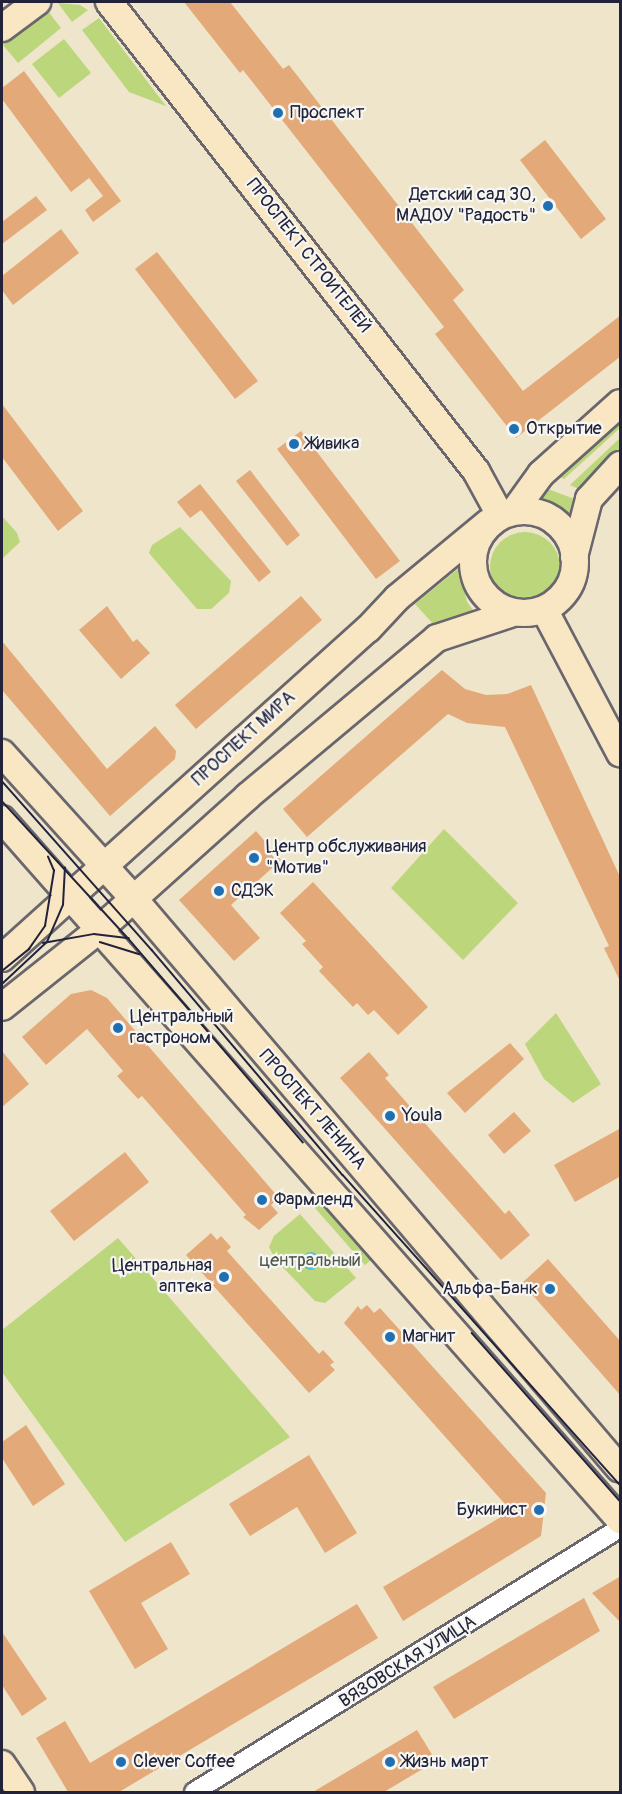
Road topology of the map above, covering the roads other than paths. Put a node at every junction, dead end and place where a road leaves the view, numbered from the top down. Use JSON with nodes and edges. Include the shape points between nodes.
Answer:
{"nodes":[{"id":1,"x":38,"y":2,"type":"edge"},
{"id":2,"x":109,"y":2,"type":"edge"},
{"id":3,"x":2,"y":28,"type":"edge"},
{"id":4,"x":621,"y":403,"type":"edge"},
{"id":5,"x":621,"y":465,"type":"edge"},
{"id":6,"x":501,"y":516,"type":"junction"},
{"id":7,"x":574,"y":557,"type":"junction"},
{"id":8,"x":545,"y":611,"type":"junction"},
{"id":9,"x":510,"y":614,"type":"junction"},
{"id":10,"x":2,"y":753,"type":"edge"},
{"id":11,"x":621,"y":753,"type":"edge"},
{"id":12,"x":2,"y":819,"type":"edge"},
{"id":13,"x":104,"y":865,"type":"junction"},
{"id":14,"x":71,"y":898,"type":"junction"},
{"id":15,"x":133,"y":898,"type":"junction"},
{"id":16,"x":100,"y":929,"type":"junction"},
{"id":17,"x":2,"y":958,"type":"edge"},
{"id":18,"x":2,"y":1006,"type":"edge"},
{"id":19,"x":621,"y":1469,"type":"edge"},
{"id":20,"x":621,"y":1520,"type":"edge"},
{"id":21,"x":621,"y":1528,"type":"edge"},
{"id":22,"x":2,"y":1764,"type":"edge"},
{"id":23,"x":21,"y":1792,"type":"edge"},
{"id":24,"x":194,"y":1792,"type":"edge"}],
"edges":[{"from":1,"to":3,"type":"main road"},
{"from":2,"to":6,"type":"main road","name":"ПРОСПЕКТ СТРОИТЕЛЕЙ","via":[[476,471]]},
{"from":4,"to":6,"type":"main road","name":"ПРОСПЕКТ МИРА","via":[[541,474]]},
{"from":5,"to":7,"type":"main road","via":[[589,499]]},
{"from":6,"to":7,"type":"main road","via":[[535,510],[560,523]]},
{"from":6,"to":9,"type":"main road","via":[[478,539],[475,574],[495,606]]},
{"from":6,"to":13,"type":"main road","name":"ПРОСПЕКТ МИРА","via":[[397,598],[368,629]]},
{"from":7,"to":8,"type":"main road","via":[[570,580],[561,598]]},
{"from":8,"to":9,"type":"main road"},
{"from":8,"to":11,"type":"main road"},
{"from":9,"to":15,"type":"main road","via":[[437,638]]},
{"from":10,"to":13,"type":"main road","name":"ПРОСПЕКТ ЛЕНИНА"},
{"from":12,"to":14,"type":"main road"},
{"from":13,"to":14,"type":"main road","name":"ПРОСПЕКТ МИРА"},
{"from":13,"to":15,"type":"main road","name":"ПРОСПЕКТ ЛЕНИНА"},
{"from":14,"to":16,"type":"main road"},
{"from":14,"to":17,"type":"main road","name":"ПРОСПЕКТ МИРА"},
{"from":15,"to":16,"type":"main road"},
{"from":15,"to":19,"type":"main road","name":"ПРОСПЕКТ ЛЕНИНА"},
{"from":16,"to":18,"type":"main road"},
{"from":16,"to":20,"type":"main road"},
{"from":21,"to":24,"type":"street","name":"ВЯЗОВСКАЯ УЛИЦА"},
{"from":22,"to":23,"type":"main road"}]}
